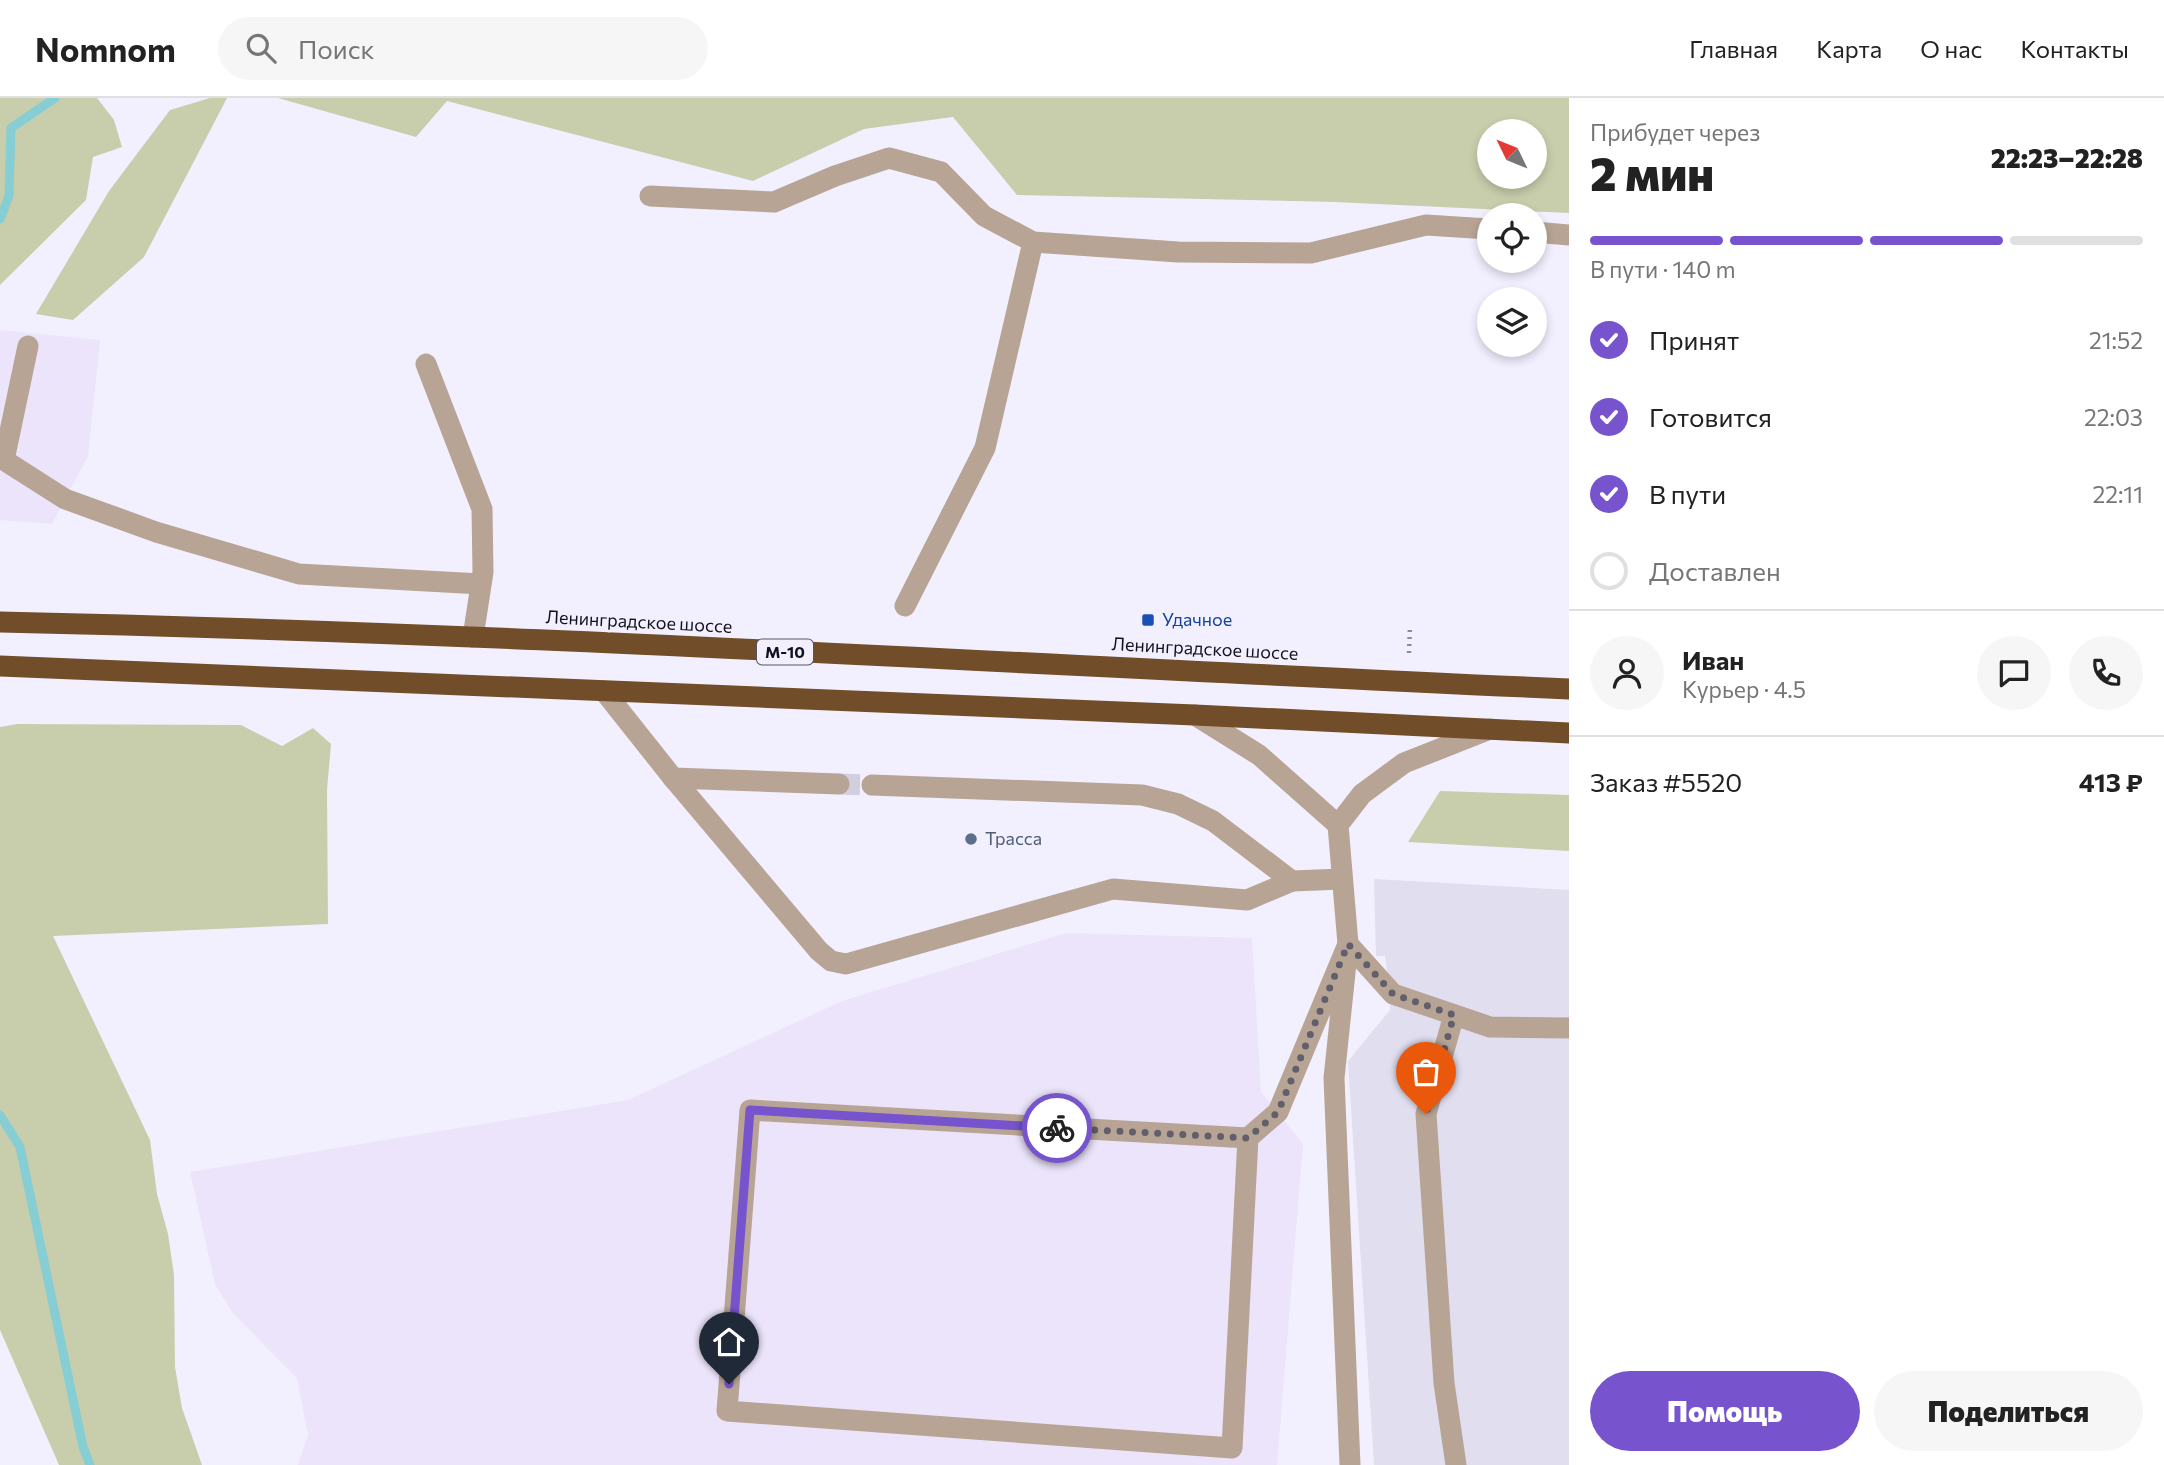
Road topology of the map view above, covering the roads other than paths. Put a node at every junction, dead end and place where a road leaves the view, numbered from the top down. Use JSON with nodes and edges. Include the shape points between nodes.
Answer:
{"nodes":[{"id":1,"x":650,"y":196,"type":"dead end"},
{"id":2,"x":1477,"y":228,"type":"edge"},
{"id":3,"x":1547,"y":233,"type":"edge"},
{"id":4,"x":1569,"y":235,"type":"edge"},
{"id":5,"x":1033,"y":242,"type":"junction"},
{"id":6,"x":28,"y":346,"type":"dead end"},
{"id":7,"x":426,"y":364,"type":"dead end"},
{"id":8,"x":481,"y":584,"type":"junction"},
{"id":9,"x":905,"y":606,"type":"dead end"},
{"id":10,"x":0,"y":622,"type":"edge"},
{"id":11,"x":473,"y":637,"type":"junction"},
{"id":12,"x":0,"y":666,"type":"edge"},
{"id":13,"x":1569,"y":689,"type":"edge"},
{"id":14,"x":604,"y":691,"type":"junction"},
{"id":15,"x":1195,"y":715,"type":"junction"},
{"id":16,"x":1490,"y":729,"type":"junction"},
{"id":17,"x":1569,"y":733,"type":"edge"},
{"id":18,"x":673,"y":778,"type":"junction"},
{"id":19,"x":839,"y":784,"type":"tunnel mouth"},
{"id":20,"x":872,"y":785,"type":"tunnel mouth"},
{"id":21,"x":1338,"y":825,"type":"junction"},
{"id":22,"x":1342,"y":879,"type":"junction"},
{"id":23,"x":1293,"y":881,"type":"junction"},
{"id":24,"x":1348,"y":944,"type":"junction"},
{"id":25,"x":1454,"y":1015,"type":"junction"},
{"id":26,"x":1569,"y":1028,"type":"edge"},
{"id":27,"x":1248,"y":1138,"type":"junction"},
{"id":28,"x":1350,"y":1465,"type":"edge"},
{"id":29,"x":1456,"y":1465,"type":"edge"}],
"edges":[{"from":1,"to":5,"type":"lane","via":[[774,202],[890,158],[941,173],[984,216]]},
{"from":2,"to":5,"type":"lane","via":[[1426,225],[1311,253],[1178,252]]},
{"from":3,"to":4,"type":"lane"},
{"from":5,"to":9,"type":"lane","via":[[985,448]]},
{"from":6,"to":8,"type":"lane","via":[[4,460],[65,499],[156,532],[299,574]]},
{"from":7,"to":8,"type":"lane","via":[[482,509]]},
{"from":8,"to":11,"type":"lane"},
{"from":10,"to":11,"type":"highway","name":"Ленинградское шоссе","number":"М-10"},
{"from":11,"to":13,"type":"highway","name":"Ленинградское шоссе","number":"М-10"},
{"from":12,"to":14,"type":"highway"},
{"from":14,"to":15,"type":"highway"},
{"from":14,"to":18,"type":"lane"},
{"from":15,"to":16,"type":"highway"},
{"from":15,"to":21,"type":"lane","via":[[1259,755]]},
{"from":16,"to":17,"type":"highway"},
{"from":16,"to":21,"type":"lane","via":[[1404,763],[1362,794]]},
{"from":18,"to":19,"type":"lane"},
{"from":18,"to":23,"type":"lane","via":[[819,951],[831,961],[846,964],[1113,889],[1247,900]]},
{"from":20,"to":23,"type":"lane","via":[[1142,795],[1178,804],[1213,821]]},
{"from":21,"to":22,"type":"lane"},
{"from":22,"to":23,"type":"lane"},
{"from":22,"to":24,"type":"lane"},
{"from":24,"to":25,"type":"lane","via":[[1393,994]]},
{"from":24,"to":27,"type":"lane","via":[[1278,1112]]},
{"from":24,"to":28,"type":"lane","via":[[1334,1078]]},
{"from":25,"to":26,"type":"lane","via":[[1490,1027]]},
{"from":25,"to":29,"type":"lane","via":[[1426,1114],[1444,1383]]},
{"from":27,"to":27,"type":"lane","via":[[750,1110],[727,1411],[1232,1448]]}]}
